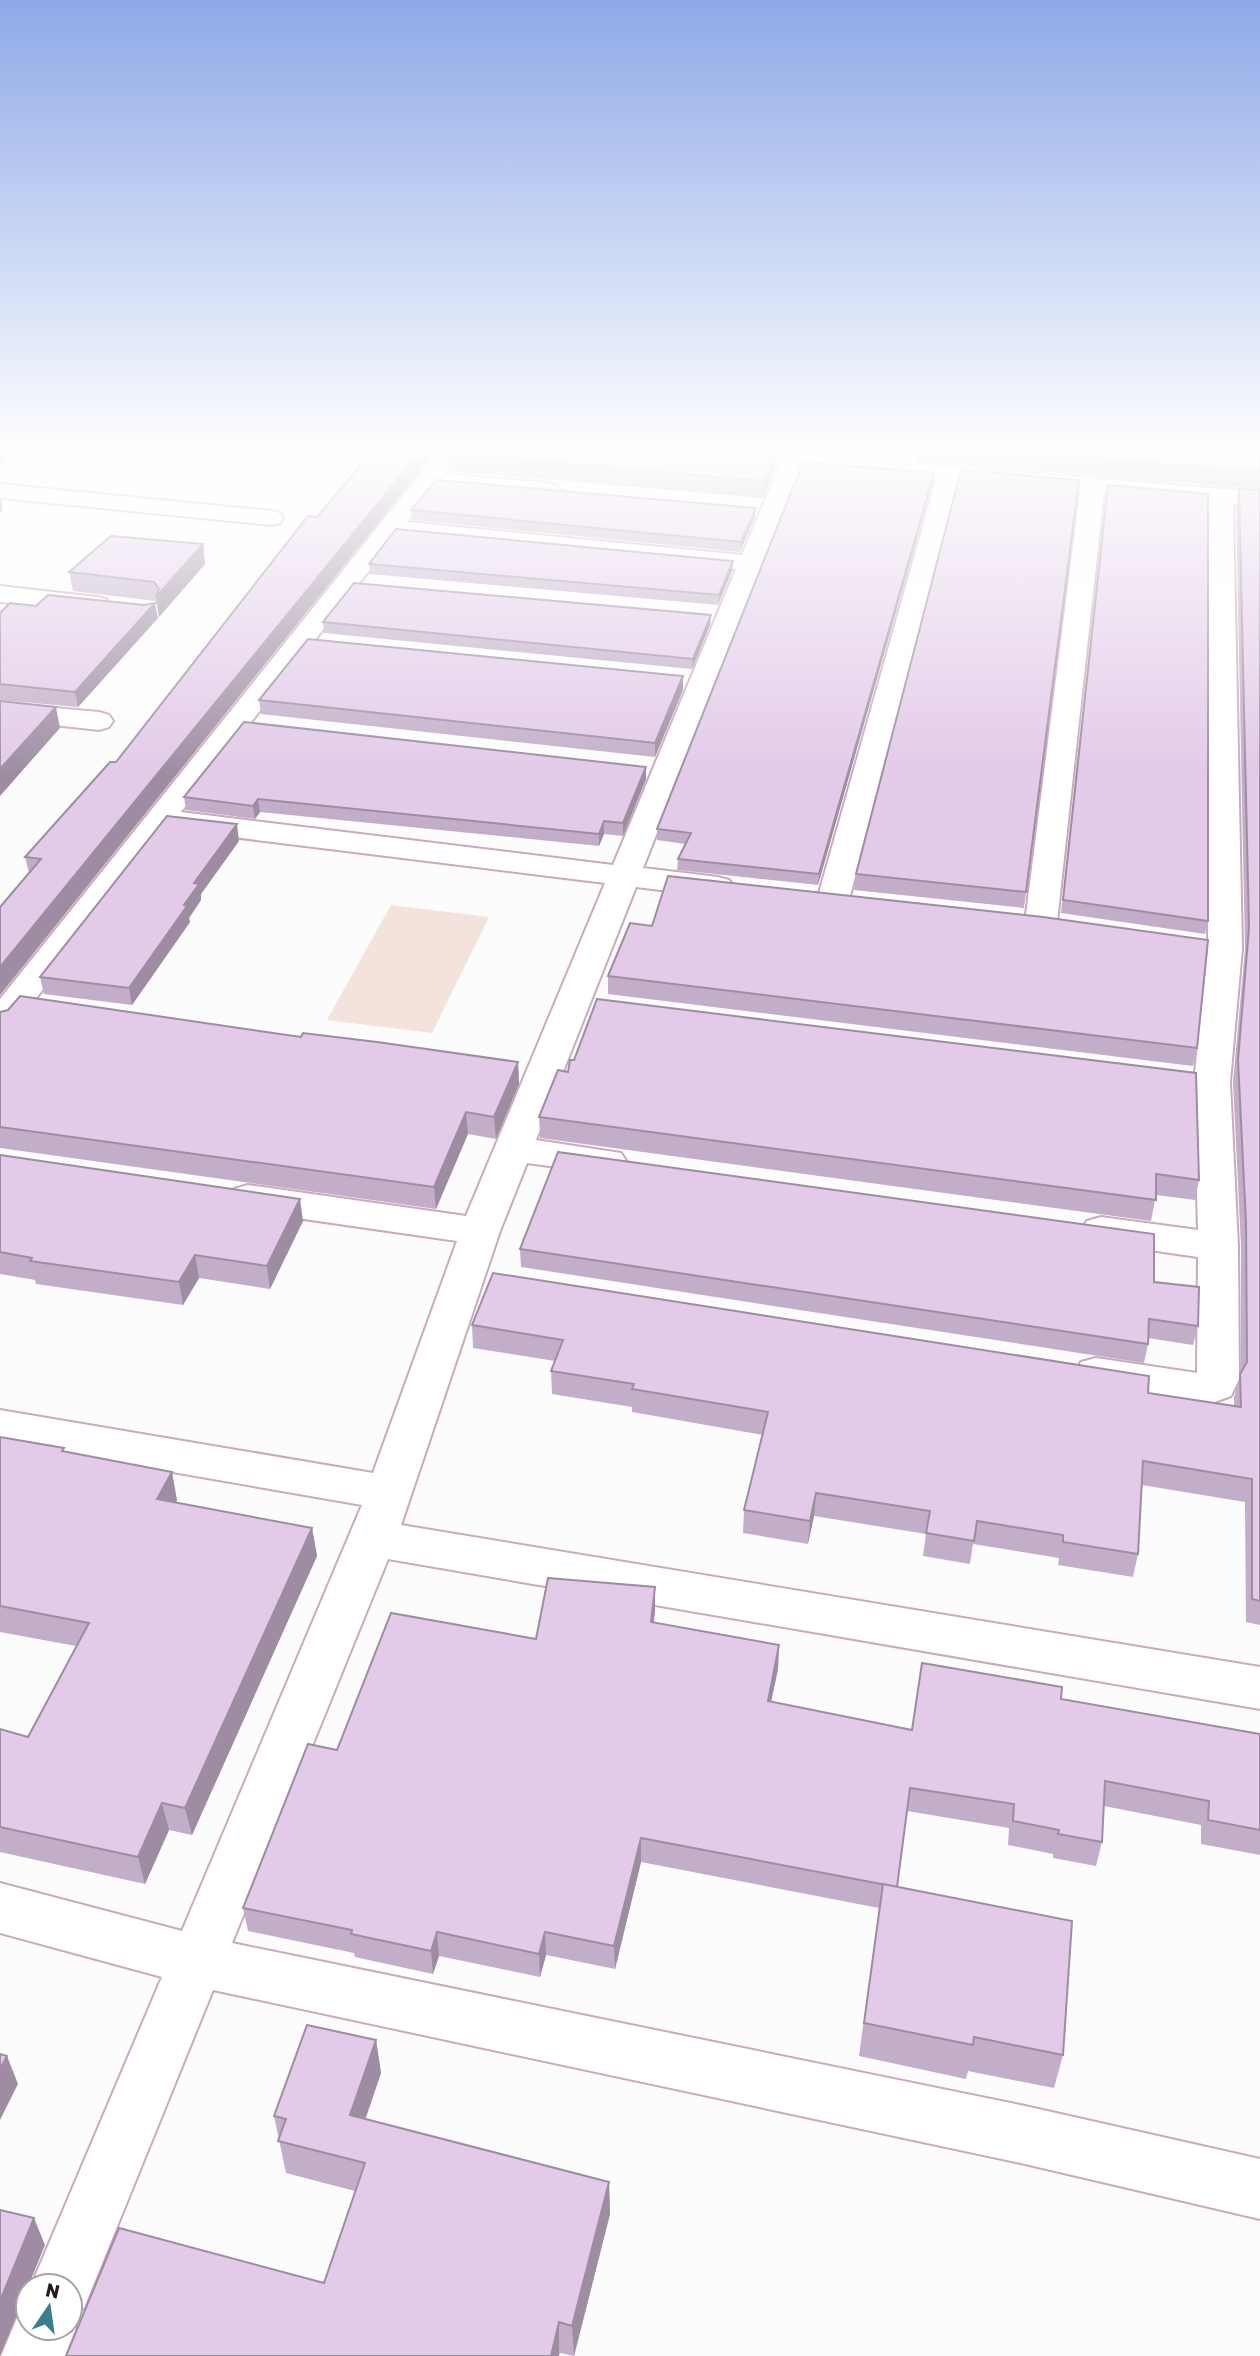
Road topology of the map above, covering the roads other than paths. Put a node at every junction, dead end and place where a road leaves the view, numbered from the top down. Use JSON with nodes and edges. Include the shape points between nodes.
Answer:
{"nodes":[{"id":1,"x":374,"y":558,"type":"edge"},
{"id":2,"x":699,"y":558,"type":"edge"},
{"id":3,"x":752,"y":558,"type":"edge"},
{"id":4,"x":926,"y":558,"type":"edge"},
{"id":5,"x":1084,"y":558,"type":"edge"},
{"id":6,"x":1220,"y":558,"type":"edge"},
{"id":7,"x":751,"y":563,"type":"junction"},
{"id":8,"x":0,"y":594,"type":"edge"},
{"id":9,"x":121,"y":607,"type":"edge"},
{"id":10,"x":0,"y":711,"type":"edge"},
{"id":11,"x":99,"y":721,"type":"dead end"},
{"id":12,"x":160,"y":819,"type":"junction"},
{"id":13,"x":624,"y":877,"type":"junction"},
{"id":14,"x":742,"y":890,"type":"edge"},
{"id":15,"x":834,"y":900,"type":"edge"},
{"id":16,"x":1040,"y":922,"type":"edge"},
{"id":17,"x":55,"y":1008,"type":"edge"},
{"id":18,"x":7,"y":1012,"type":"edge"},
{"id":19,"x":513,"y":1149,"type":"junction"},
{"id":20,"x":638,"y":1166,"type":"edge"},
{"id":21,"x":219,"y":1194,"type":"edge"},
{"id":22,"x":1066,"y":1225,"type":"edge"},
{"id":23,"x":480,"y":1231,"type":"junction"},
{"id":24,"x":1218,"y":1246,"type":"junction"},
{"id":25,"x":464,"y":1275,"type":"junction"},
{"id":26,"x":505,"y":1281,"type":"edge"},
{"id":27,"x":1053,"y":1367,"type":"edge"},
{"id":28,"x":0,"y":1426,"type":"edge"},
{"id":29,"x":389,"y":1493,"type":"junction"},
{"id":30,"x":373,"y":1538,"type":"junction"},
{"id":31,"x":1260,"y":1688,"type":"edge"},
{"id":32,"x":0,"y":1908,"type":"edge"},
{"id":33,"x":196,"y":1961,"type":"junction"},
{"id":34,"x":1260,"y":2189,"type":"edge"},
{"id":35,"x":68,"y":2272,"type":"edge"}],
"edges":[{"from":1,"to":12,"type":"street","via":[[360,583],[250,724]]},
{"from":2,"to":7,"type":"street"},
{"from":3,"to":7,"type":"street"},
{"from":4,"to":15,"type":"street"},
{"from":5,"to":16,"type":"street"},
{"from":6,"to":24,"type":"street","via":[[1211,947],[1199,1080]]},
{"from":7,"to":13,"type":"street","via":[[716,616],[653,768]]},
{"from":8,"to":9,"type":"street"},
{"from":10,"to":11,"type":"street"},
{"from":12,"to":13,"type":"street"},
{"from":12,"to":18,"type":"street"},
{"from":13,"to":14,"type":"street"},
{"from":13,"to":19,"type":"street","via":[[586,1004],[532,1068]]},
{"from":17,"to":18,"type":"street"},
{"from":19,"to":20,"type":"street"},
{"from":19,"to":23,"type":"street"},
{"from":21,"to":23,"type":"street"},
{"from":22,"to":24,"type":"street"},
{"from":23,"to":25,"type":"street"},
{"from":24,"to":27,"type":"street","via":[[1216,1385],[1204,1390]]},
{"from":25,"to":26,"type":"street"},
{"from":25,"to":29,"type":"street"},
{"from":28,"to":29,"type":"street"},
{"from":29,"to":30,"type":"street"},
{"from":30,"to":31,"type":"street"},
{"from":30,"to":33,"type":"street"},
{"from":32,"to":33,"type":"street"},
{"from":33,"to":34,"type":"street","via":[[1011,2132]]},
{"from":33,"to":35,"type":"street"}]}
